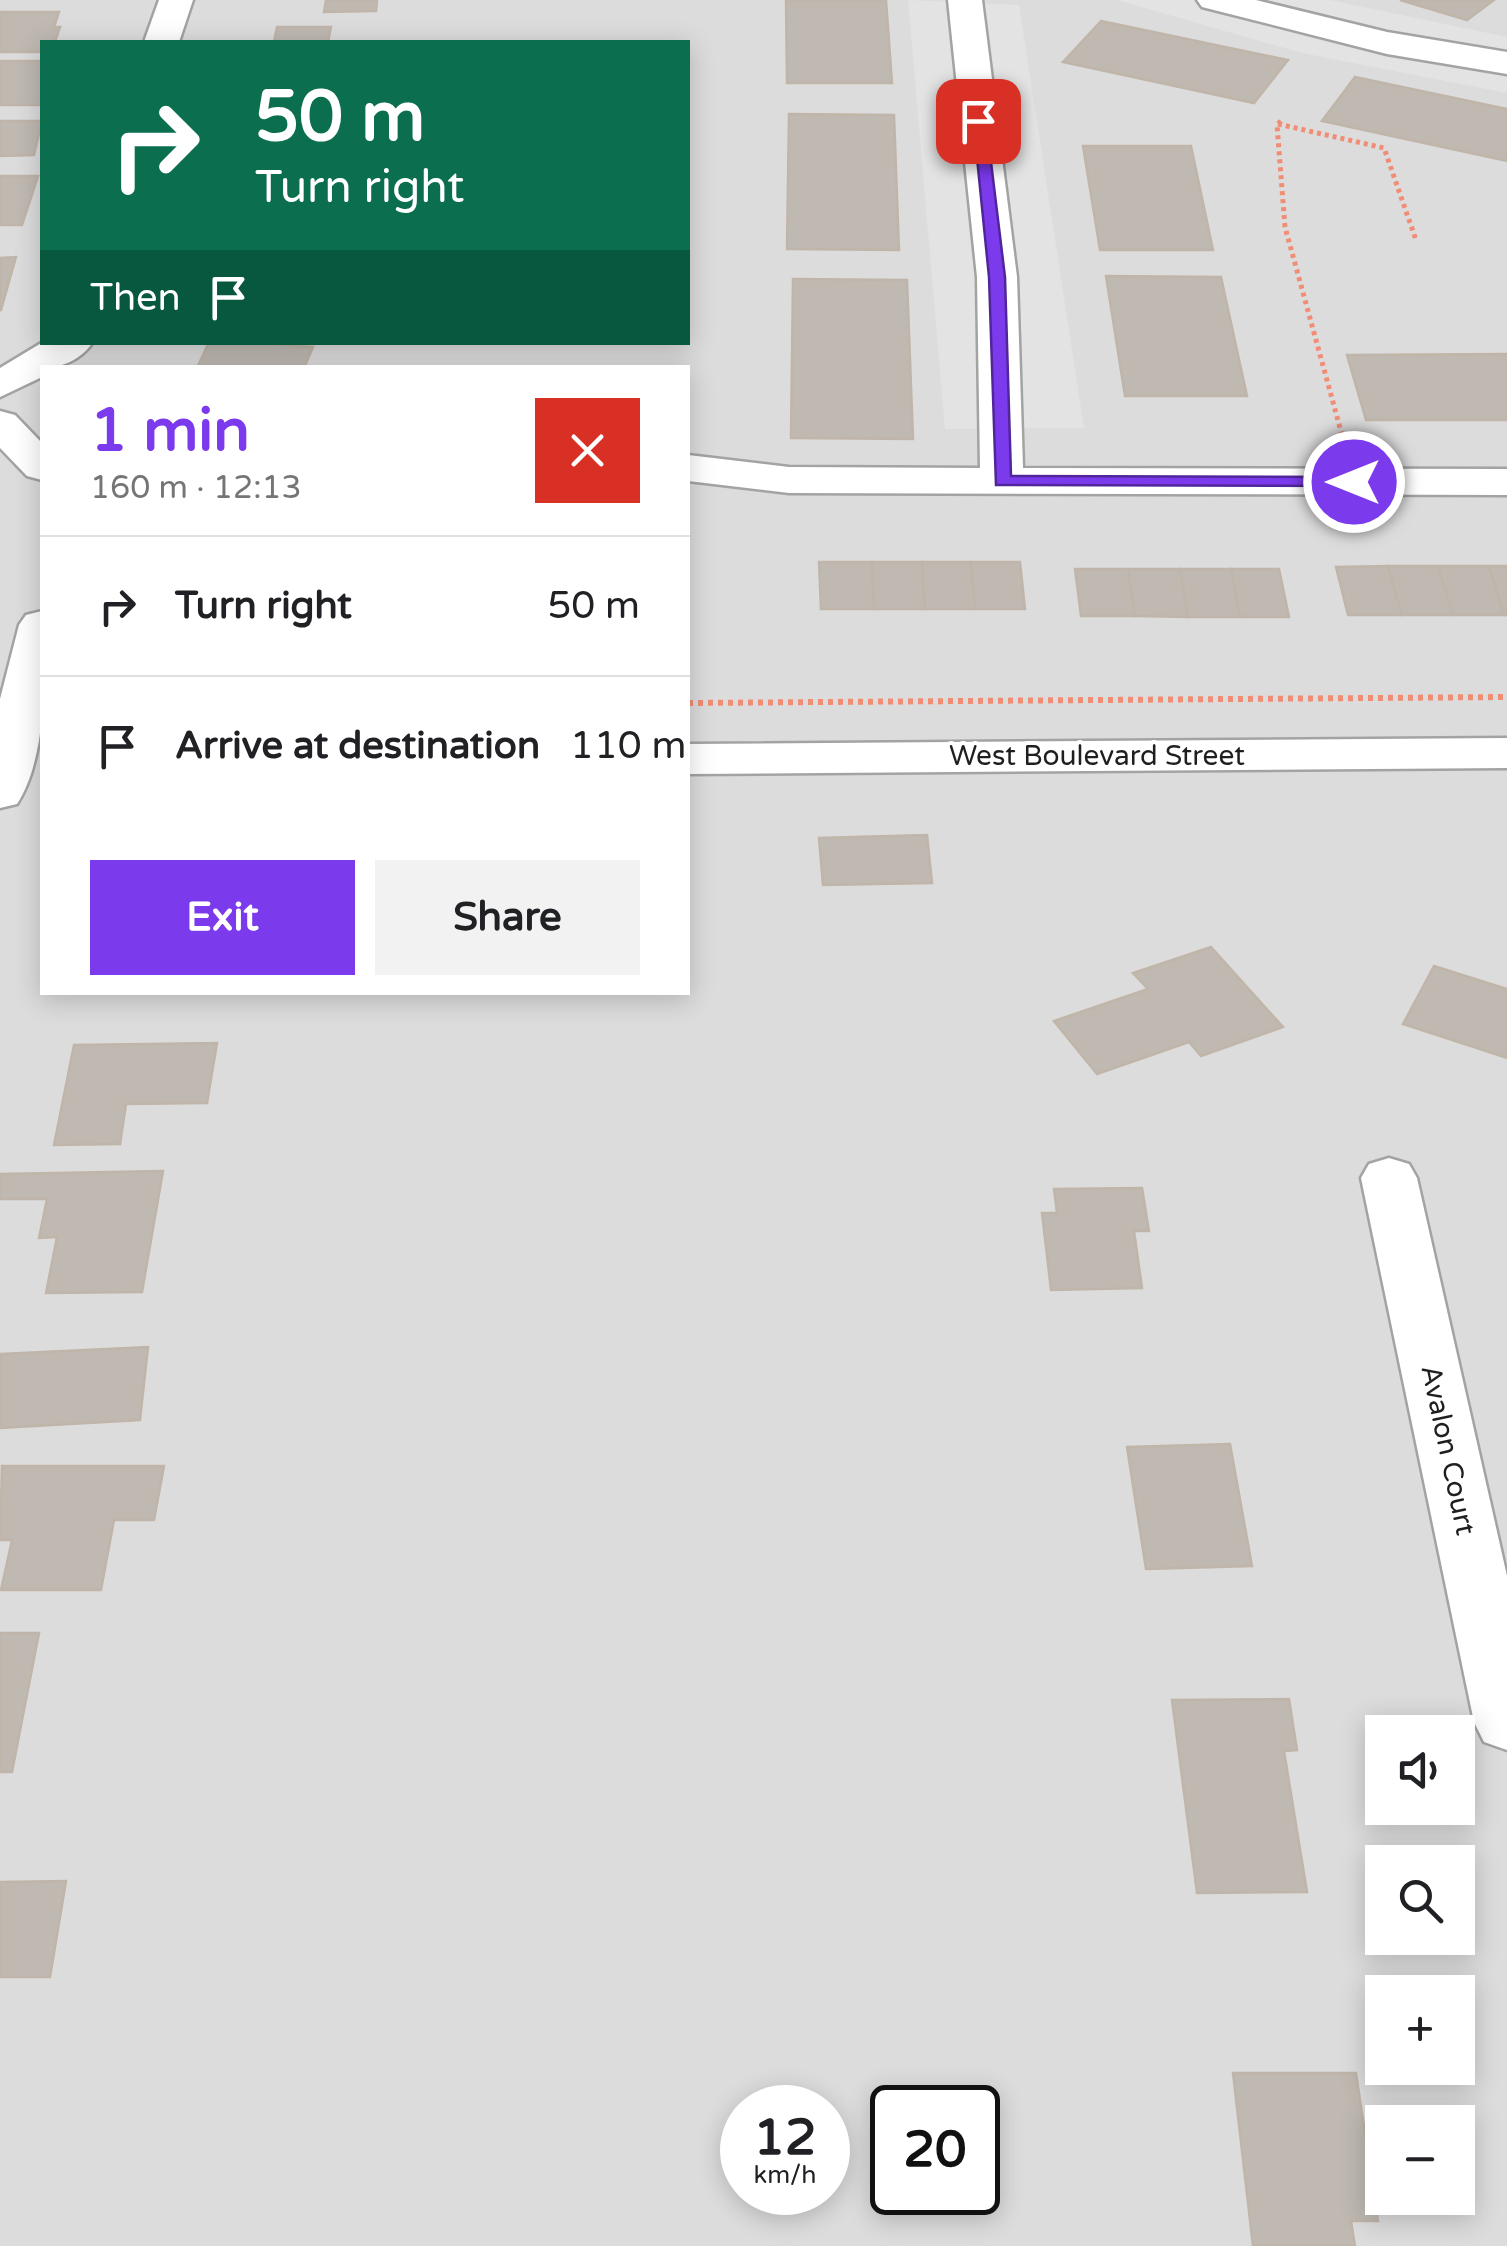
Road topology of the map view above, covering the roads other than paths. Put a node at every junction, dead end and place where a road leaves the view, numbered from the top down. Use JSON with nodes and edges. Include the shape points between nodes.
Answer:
{"nodes":[{"id":1,"x":176,"y":0,"type":"edge"},
{"id":2,"x":965,"y":0,"type":"edge"},
{"id":3,"x":1214,"y":0,"type":"edge"},
{"id":4,"x":163,"y":40,"type":"edge"},
{"id":5,"x":1507,"y":63,"type":"edge"},
{"id":6,"x":68,"y":345,"type":"edge"},
{"id":7,"x":0,"y":386,"type":"edge"},
{"id":8,"x":0,"y":424,"type":"edge"},
{"id":9,"x":40,"y":464,"type":"edge"},
{"id":10,"x":690,"y":468,"type":"edge"},
{"id":11,"x":1002,"y":481,"type":"junction"},
{"id":12,"x":1507,"y":482,"type":"edge"},
{"id":13,"x":40,"y":635,"type":"edge"},
{"id":14,"x":1507,"y":753,"type":"edge"},
{"id":15,"x":690,"y":759,"type":"edge"},
{"id":16,"x":13,"y":771,"type":"edge"},
{"id":17,"x":1389,"y":1178,"type":"dead end"},
{"id":18,"x":1507,"y":1722,"type":"edge"}],
"edges":[{"from":1,"to":4,"type":"street"},
{"from":2,"to":11,"type":"street","via":[[997,277]]},
{"from":3,"to":5,"type":"street","via":[[1387,44]]},
{"from":6,"to":7,"type":"street"},
{"from":8,"to":9,"type":"street"},
{"from":10,"to":11,"type":"street","via":[[790,480]]},
{"from":11,"to":12,"type":"street"},
{"from":13,"to":16,"type":"street"},
{"from":14,"to":15,"type":"street","name":"West Boulevard Street"},
{"from":17,"to":18,"type":"street","name":"Avalon Court"}]}
